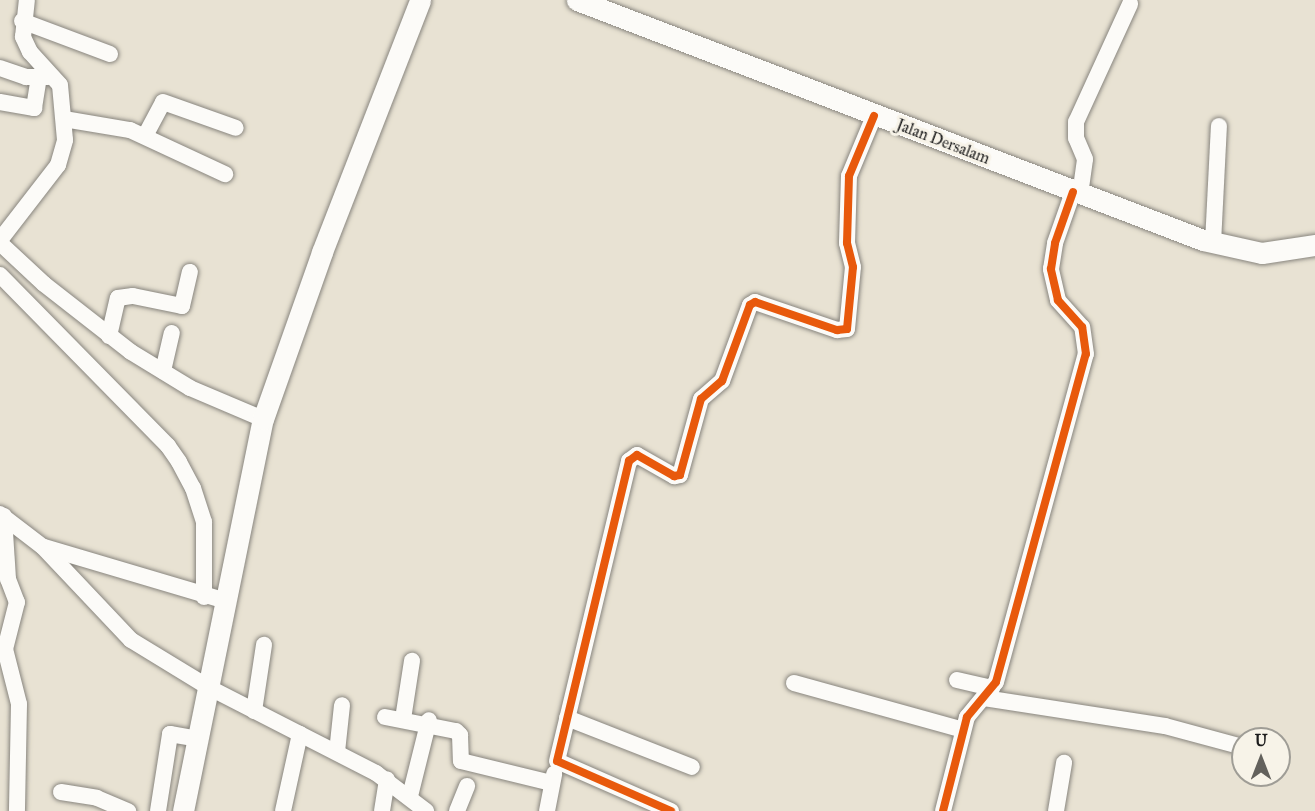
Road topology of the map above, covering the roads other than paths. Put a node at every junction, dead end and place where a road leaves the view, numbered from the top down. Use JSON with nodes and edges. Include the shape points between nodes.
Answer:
{"nodes":[{"id":1,"x":27,"y":0,"type":"edge"},
{"id":2,"x":420,"y":0,"type":"edge"},
{"id":3,"x":577,"y":0,"type":"edge"},
{"id":4,"x":1130,"y":4,"type":"dead end"},
{"id":5,"x":22,"y":21,"type":"junction"},
{"id":6,"x":110,"y":54,"type":"dead end"},
{"id":7,"x":0,"y":68,"type":"edge"},
{"id":8,"x":47,"y":77,"type":"junction"},
{"id":9,"x":0,"y":102,"type":"edge"},
{"id":10,"x":874,"y":116,"type":"junction"},
{"id":11,"x":64,"y":119,"type":"junction"},
{"id":12,"x":1219,"y":126,"type":"dead end"},
{"id":13,"x":236,"y":128,"type":"dead end"},
{"id":14,"x":145,"y":136,"type":"junction"},
{"id":15,"x":225,"y":174,"type":"dead end"},
{"id":16,"x":1077,"y":193,"type":"junction"},
{"id":17,"x":0,"y":241,"type":"edge"},
{"id":18,"x":1213,"y":243,"type":"junction"},
{"id":19,"x":1315,"y":245,"type":"edge"},
{"id":20,"x":190,"y":272,"type":"dead end"},
{"id":21,"x":0,"y":275,"type":"edge"},
{"id":22,"x":49,"y":310,"type":"junction"},
{"id":23,"x":172,"y":333,"type":"dead end"},
{"id":24,"x":109,"y":336,"type":"junction"},
{"id":25,"x":163,"y":371,"type":"junction"},
{"id":26,"x":263,"y":419,"type":"junction"},
{"id":27,"x":2,"y":515,"type":"edge"},
{"id":28,"x":43,"y":547,"type":"junction"},
{"id":29,"x":204,"y":597,"type":"junction"},
{"id":30,"x":226,"y":602,"type":"junction"},
{"id":31,"x":264,"y":645,"type":"dead end"},
{"id":32,"x":412,"y":661,"type":"dead end"},
{"id":33,"x":957,"y":680,"type":"dead end"},
{"id":34,"x":794,"y":683,"type":"dead end"},
{"id":35,"x":208,"y":687,"type":"junction"},
{"id":36,"x":988,"y":693,"type":"junction"},
{"id":37,"x":342,"y":705,"type":"dead end"},
{"id":38,"x":254,"y":711,"type":"junction"},
{"id":39,"x":385,"y":717,"type":"dead end"},
{"id":40,"x":567,"y":718,"type":"junction"},
{"id":41,"x":403,"y":719,"type":"junction"},
{"id":42,"x":429,"y":723,"type":"junction"},
{"id":43,"x":963,"y":730,"type":"junction"},
{"id":44,"x":300,"y":734,"type":"junction"},
{"id":45,"x":197,"y":739,"type":"junction"},
{"id":46,"x":1231,"y":744,"type":"edge"},
{"id":47,"x":337,"y":752,"type":"junction"},
{"id":48,"x":557,"y":761,"type":"junction"},
{"id":49,"x":1064,"y":763,"type":"dead end"},
{"id":50,"x":692,"y":767,"type":"dead end"},
{"id":51,"x":387,"y":779,"type":"junction"},
{"id":52,"x":551,"y":783,"type":"junction"},
{"id":53,"x":467,"y":786,"type":"dead end"},
{"id":54,"x":61,"y":792,"type":"dead end"},
{"id":55,"x":410,"y":796,"type":"junction"},
{"id":56,"x":17,"y":811,"type":"edge"},
{"id":57,"x":128,"y":811,"type":"edge"},
{"id":58,"x":158,"y":811,"type":"edge"},
{"id":59,"x":183,"y":811,"type":"edge"},
{"id":60,"x":283,"y":811,"type":"edge"},
{"id":61,"x":382,"y":811,"type":"edge"},
{"id":62,"x":426,"y":811,"type":"edge"},
{"id":63,"x":457,"y":811,"type":"edge"},
{"id":64,"x":547,"y":811,"type":"edge"},
{"id":65,"x":671,"y":811,"type":"edge"},
{"id":66,"x":942,"y":811,"type":"edge"},
{"id":67,"x":1056,"y":811,"type":"edge"}],
"edges":[{"from":1,"to":5,"type":"street"},
{"from":2,"to":26,"type":"main road","via":[[322,252]]},
{"from":3,"to":10,"type":"main road","name":"Jalan Dersalam"},
{"from":4,"to":16,"type":"street","via":[[1076,122],[1076,138],[1085,159]]},
{"from":5,"to":6,"type":"street"},
{"from":5,"to":8,"type":"street","via":[[27,46]]},
{"from":7,"to":8,"type":"street"},
{"from":8,"to":9,"type":"street","via":[[35,107]]},
{"from":8,"to":11,"type":"street","via":[[61,89]]},
{"from":10,"to":16,"type":"main road","name":"Jalan Dersalam"},
{"from":10,"to":40,"type":"street","via":[[849,176],[847,243],[853,267],[848,328],[837,330],[755,302],[750,305],[722,381],[701,399],[680,474],[674,476],[638,455],[631,458]]},
{"from":11,"to":14,"type":"street","via":[[122,128]]},
{"from":11,"to":17,"type":"street","via":[[65,140],[58,165]]},
{"from":12,"to":18,"type":"street"},
{"from":13,"to":14,"type":"street","via":[[163,102]]},
{"from":14,"to":15,"type":"street"},
{"from":16,"to":18,"type":"main road","name":"Jalan Dersalam"},
{"from":16,"to":36,"type":"street","via":[[1055,243],[1051,270],[1058,300],[1082,327],[1086,354]]},
{"from":17,"to":22,"type":"street"},
{"from":18,"to":19,"type":"main road","name":"Jalan Dersalam","via":[[1262,253]]},
{"from":20,"to":24,"type":"street","via":[[185,300],[180,306],[133,296],[118,298]]},
{"from":21,"to":22,"type":"street"},
{"from":22,"to":24,"type":"street"},
{"from":22,"to":29,"type":"street","via":[[168,446],[186,473],[204,522]]},
{"from":23,"to":25,"type":"street"},
{"from":24,"to":25,"type":"street"},
{"from":25,"to":26,"type":"street"},
{"from":26,"to":30,"type":"main road"},
{"from":27,"to":28,"type":"street"},
{"from":27,"to":56,"type":"street","via":[[8,579],[17,602],[5,649],[19,704]]},
{"from":28,"to":29,"type":"street"},
{"from":28,"to":35,"type":"street","via":[[131,640]]},
{"from":29,"to":30,"type":"street"},
{"from":30,"to":35,"type":"main road"},
{"from":31,"to":38,"type":"street"},
{"from":32,"to":41,"type":"street"},
{"from":33,"to":36,"type":"street"},
{"from":34,"to":43,"type":"street"},
{"from":35,"to":38,"type":"street"},
{"from":35,"to":45,"type":"main road"},
{"from":36,"to":43,"type":"street","via":[[967,717]]},
{"from":36,"to":46,"type":"street","via":[[1166,726]]},
{"from":37,"to":47,"type":"street"},
{"from":38,"to":44,"type":"street"},
{"from":39,"to":41,"type":"street"},
{"from":40,"to":48,"type":"street"},
{"from":40,"to":50,"type":"street"},
{"from":41,"to":42,"type":"street"},
{"from":42,"to":52,"type":"street","via":[[460,733],[459,757],[463,763]]},
{"from":42,"to":55,"type":"street"},
{"from":43,"to":66,"type":"street"},
{"from":44,"to":47,"type":"street"},
{"from":44,"to":60,"type":"street"},
{"from":45,"to":58,"type":"street","via":[[170,734]]},
{"from":45,"to":59,"type":"main road"},
{"from":47,"to":51,"type":"street"},
{"from":48,"to":52,"type":"street"},
{"from":48,"to":65,"type":"street"},
{"from":49,"to":67,"type":"street"},
{"from":51,"to":55,"type":"street"},
{"from":51,"to":61,"type":"street"},
{"from":52,"to":64,"type":"street"},
{"from":53,"to":63,"type":"street"},
{"from":54,"to":57,"type":"street","via":[[98,798]]},
{"from":55,"to":62,"type":"street"}]}
